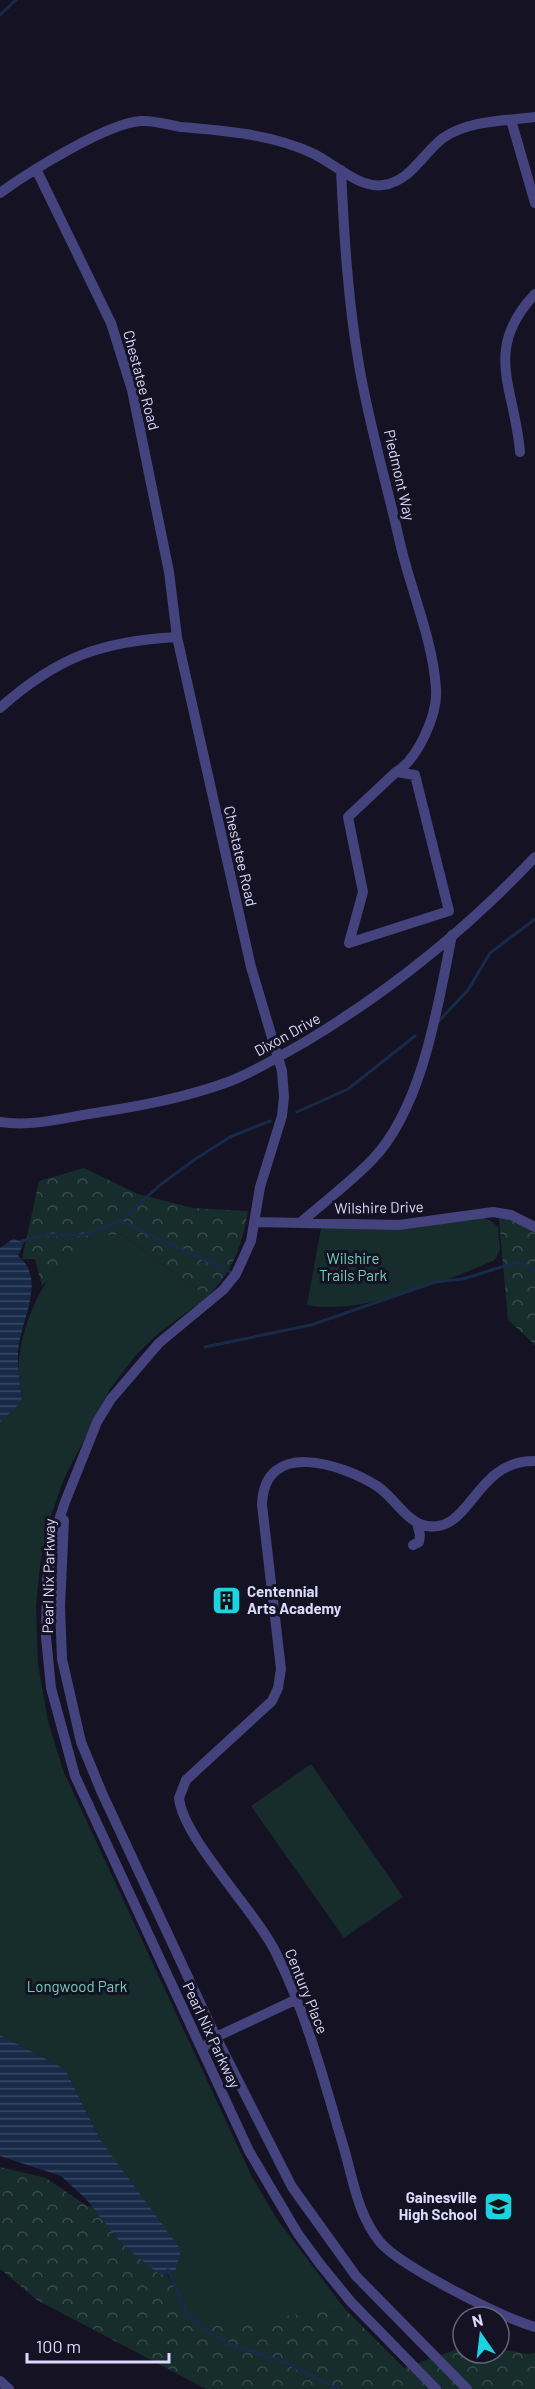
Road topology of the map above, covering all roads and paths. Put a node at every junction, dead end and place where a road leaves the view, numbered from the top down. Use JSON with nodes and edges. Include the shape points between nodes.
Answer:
{"nodes":[{"id":1,"x":535,"y":117,"type":"edge"},
{"id":2,"x":511,"y":120,"type":"junction"},
{"id":3,"x":36,"y":169,"type":"junction"},
{"id":4,"x":341,"y":170,"type":"junction"},
{"id":5,"x":0,"y":193,"type":"edge"},
{"id":6,"x":535,"y":203,"type":"edge"},
{"id":7,"x":535,"y":294,"type":"edge"},
{"id":8,"x":520,"y":452,"type":"dead end"},
{"id":9,"x":177,"y":637,"type":"junction"},
{"id":10,"x":0,"y":708,"type":"edge"},
{"id":11,"x":396,"y":772,"type":"junction"},
{"id":12,"x":535,"y":857,"type":"edge"},
{"id":13,"x":452,"y":936,"type":"junction"},
{"id":14,"x":278,"y":1058,"type":"junction"},
{"id":15,"x":0,"y":1122,"type":"edge"},
{"id":16,"x":255,"y":1222,"type":"junction"},
{"id":17,"x":300,"y":1223,"type":"junction"},
{"id":18,"x":535,"y":1227,"type":"edge"},
{"id":19,"x":535,"y":1461,"type":"edge"},
{"id":20,"x":65,"y":1502,"type":"junction"},
{"id":21,"x":417,"y":1523,"type":"junction"},
{"id":22,"x":413,"y":1545,"type":"dead end"},
{"id":23,"x":297,"y":2000,"type":"junction"},
{"id":24,"x":216,"y":2037,"type":"junction"},
{"id":25,"x":202,"y":2049,"type":"junction"},
{"id":26,"x":535,"y":2327,"type":"edge"},
{"id":27,"x":0,"y":2381,"type":"edge"},
{"id":28,"x":9,"y":2389,"type":"edge"},
{"id":29,"x":436,"y":2389,"type":"edge"},
{"id":30,"x":467,"y":2389,"type":"edge"}],
"edges":[{"from":1,"to":2,"type":"street"},
{"from":2,"to":4,"type":"street","via":[[478,124],[443,138],[410,173],[383,185],[367,183]]},
{"from":2,"to":6,"type":"street"},
{"from":3,"to":4,"type":"street","via":[[101,133],[140,121],[230,130],[313,153]]},
{"from":3,"to":5,"type":"street"},
{"from":3,"to":9,"type":"street","name":"Chestatee Road","via":[[111,323],[129,378],[169,572]]},
{"from":4,"to":11,"type":"street","name":"Piedmont Way","via":[[345,248],[359,364],[436,689],[429,729]]},
{"from":7,"to":8,"type":"street","via":[[520,311],[508,335],[504,358]]},
{"from":9,"to":10,"type":"street","via":[[102,646],[62,663],[21,689]]},
{"from":9,"to":14,"type":"street","name":"Chestatee Road","via":[[251,968]]},
{"from":11,"to":11,"type":"street","name":"Piedmont Way","via":[[348,817],[363,892],[349,944],[449,911],[415,775]]},
{"from":12,"to":13,"type":"street","name":"Dixon Drive"},
{"from":13,"to":14,"type":"street","name":"Dixon Drive","via":[[402,978]]},
{"from":13,"to":17,"type":"street","via":[[426,1057],[400,1118],[374,1158]]},
{"from":14,"to":15,"type":"street","name":"Dixon Drive","via":[[230,1081],[142,1106],[53,1122]]},
{"from":14,"to":16,"type":"street","name":"Chestatee Road","via":[[284,1107],[260,1187]]},
{"from":16,"to":17,"type":"street","name":"Wilshire Drive"},
{"from":16,"to":20,"type":"street","name":"Chestatee Road","via":[[236,1274],[159,1343],[111,1399],[97,1422]]},
{"from":17,"to":18,"type":"street","name":"Wilshire Drive","via":[[399,1225],[494,1212]]},
{"from":19,"to":21,"type":"street","via":[[509,1464],[497,1471],[450,1522],[439,1526]]},
{"from":20,"to":24,"type":"street","name":"Pearl Nix Parkway","via":[[62,1659],[73,1713],[102,1793]]},
{"from":20,"to":25,"type":"street","name":"Pearl Nix Parkway","via":[[52,1552],[46,1607],[49,1671],[58,1720],[79,1784]]},
{"from":21,"to":22,"type":"street","via":[[419,1542]]},
{"from":21,"to":23,"type":"street","name":"Century Place","via":[[385,1492],[350,1472],[298,1462],[277,1470],[263,1490],[262,1505],[280,1679],[272,1701],[186,1779],[179,1798],[191,1830],[277,1954]]},
{"from":23,"to":24,"type":"street"},
{"from":23,"to":26,"type":"street","name":"Century Place","via":[[360,2208],[380,2242],[441,2283]]},
{"from":24,"to":25,"type":"street"},
{"from":24,"to":30,"type":"street","name":"Pearl Nix Parkway","via":[[273,2151],[315,2222],[356,2276]]},
{"from":25,"to":29,"type":"street","name":"Pearl Nix Parkway","via":[[249,2151],[298,2234],[351,2302]]},
{"from":27,"to":28,"type":"street"}]}
